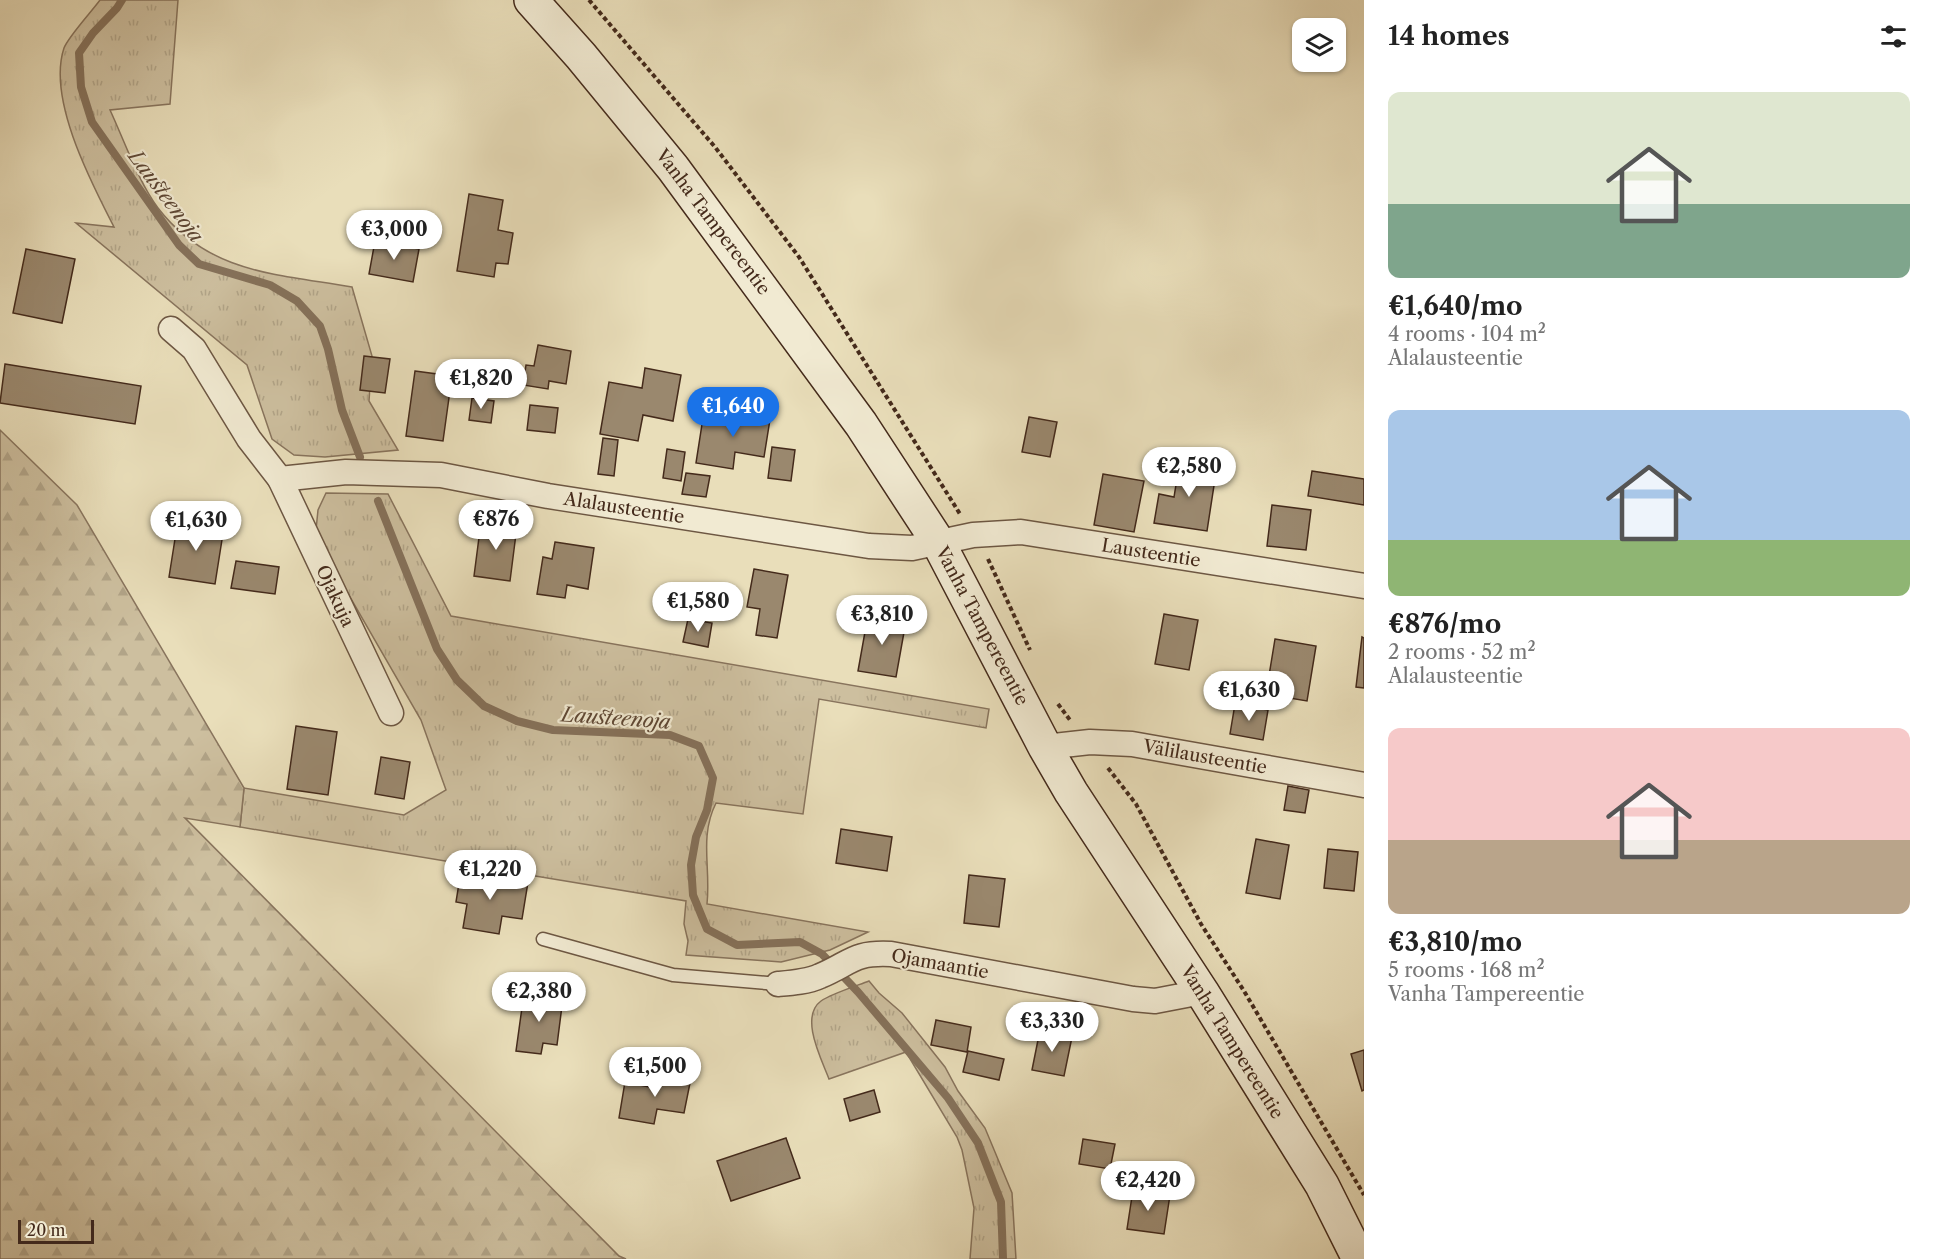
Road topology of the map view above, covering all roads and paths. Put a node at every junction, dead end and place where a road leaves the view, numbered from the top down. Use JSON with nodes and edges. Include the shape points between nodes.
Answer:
{"nodes":[{"id":1,"x":531,"y":0,"type":"edge"},
{"id":2,"x":171,"y":329,"type":"dead end"},
{"id":3,"x":280,"y":479,"type":"junction"},
{"id":4,"x":938,"y":542,"type":"junction"},
{"id":5,"x":1364,"y":586,"type":"edge"},
{"id":6,"x":391,"y":713,"type":"dead end"},
{"id":7,"x":1045,"y":747,"type":"junction"},
{"id":8,"x":1364,"y":785,"type":"edge"},
{"id":9,"x":543,"y":939,"type":"dead end"},
{"id":10,"x":778,"y":984,"type":"joint"},
{"id":11,"x":1202,"y":992,"type":"junction"},
{"id":12,"x":1359,"y":1259,"type":"edge"}],
"edges":[{"from":1,"to":4,"type":"main road","name":"Vanha Tampereentie","via":[[673,168],[861,424]]},
{"from":2,"to":3,"type":"street","via":[[194,349],[249,439]]},
{"from":3,"to":4,"type":"street","name":"Alalausteentie","via":[[346,472],[441,475],[548,496],[869,546],[912,548]]},
{"from":3,"to":6,"type":"street","name":"Ojakuja"},
{"from":4,"to":5,"type":"street","name":"Lausteentie","via":[[1021,532]]},
{"from":4,"to":7,"type":"main road","name":"Vanha Tampereentie"},
{"from":7,"to":8,"type":"street","name":"Välilausteentie","via":[[1090,742],[1132,744]]},
{"from":7,"to":11,"type":"main road","name":"Vanha Tampereentie"},
{"from":9,"to":10,"type":"lane","name":"Ojamaantie","via":[[673,975]]},
{"from":10,"to":11,"type":"street","name":"Ojamaantie","via":[[819,977],[852,958],[871,953],[1133,999],[1155,1001]]},
{"from":11,"to":12,"type":"main road","name":"Vanha Tampereentie","via":[[1322,1185]]}]}
